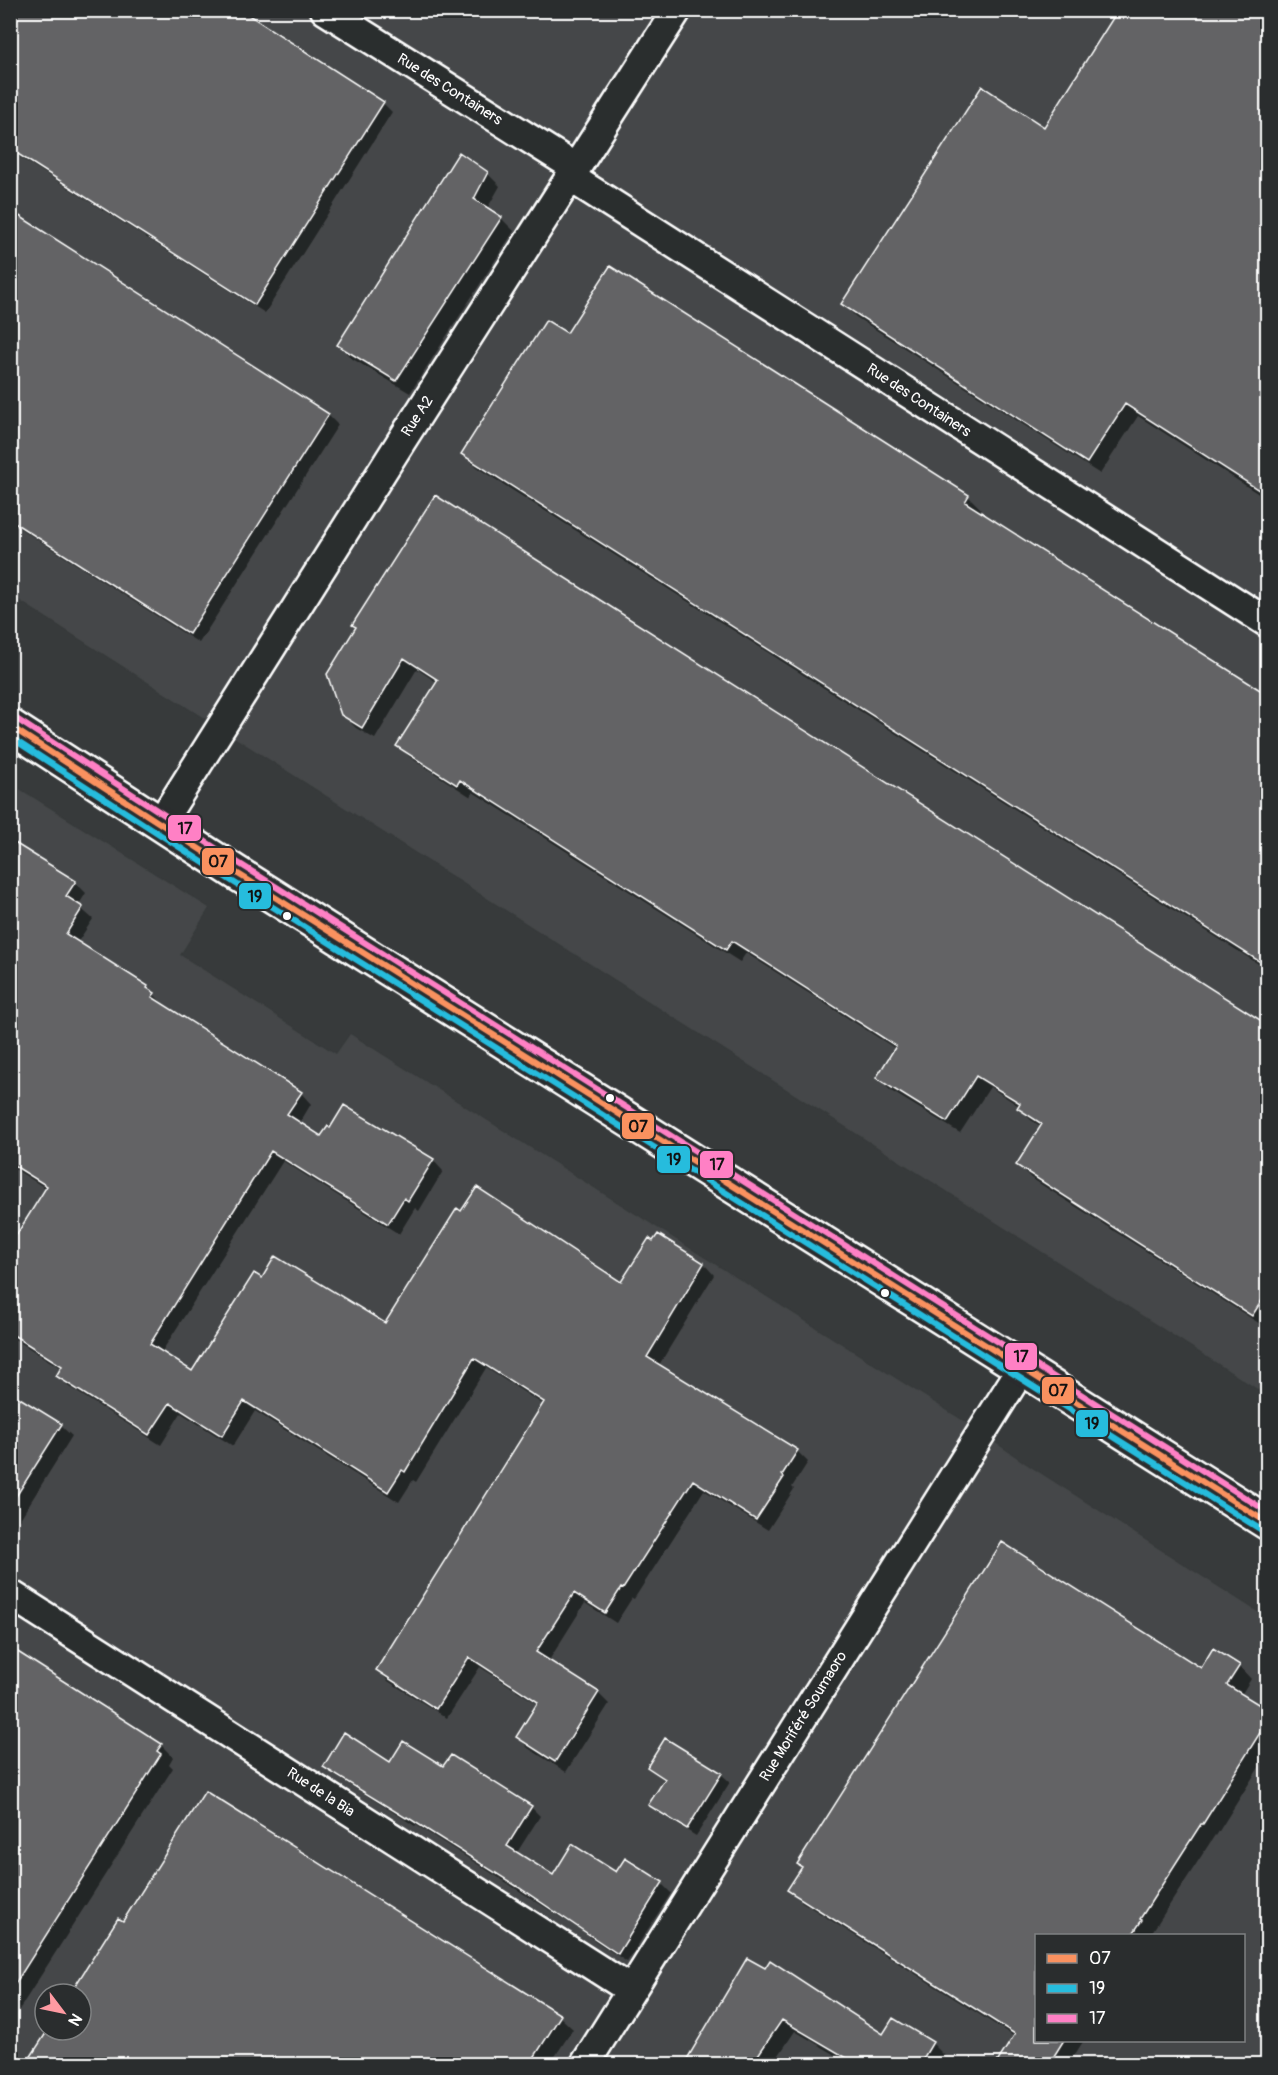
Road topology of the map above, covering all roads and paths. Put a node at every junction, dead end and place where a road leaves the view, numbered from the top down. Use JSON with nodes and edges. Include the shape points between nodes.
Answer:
{"nodes":[{"id":1,"x":325,"y":10,"type":"edge"},
{"id":2,"x":677,"y":10,"type":"edge"},
{"id":3,"x":573,"y":172,"type":"junction"},
{"id":4,"x":1268,"y":623,"type":"edge"},
{"id":5,"x":10,"y":726,"type":"edge"},
{"id":6,"x":160,"y":824,"type":"junction"},
{"id":7,"x":1022,"y":1368,"type":"junction"},
{"id":8,"x":1268,"y":1523,"type":"edge"},
{"id":9,"x":10,"y":1594,"type":"edge"},
{"id":10,"x":631,"y":1990,"type":"junction"},
{"id":11,"x":585,"y":2064,"type":"edge"}],
"edges":[{"from":1,"to":3,"type":"street","name":"Rue des Containers"},
{"from":2,"to":3,"type":"street","name":"Rue A2"},
{"from":3,"to":4,"type":"street","name":"Rue des Containers"},
{"from":3,"to":6,"type":"street","name":"Rue A2"},
{"from":5,"to":6,"type":"main road"},
{"from":6,"to":7,"type":"main road"},
{"from":7,"to":8,"type":"main road"},
{"from":7,"to":10,"type":"street","name":"Rue Moriféré Soumaoro"},
{"from":9,"to":10,"type":"street","name":"Rue de la Bia"},
{"from":10,"to":11,"type":"street","name":"Rue Moriféré Soumaoro"}]}
